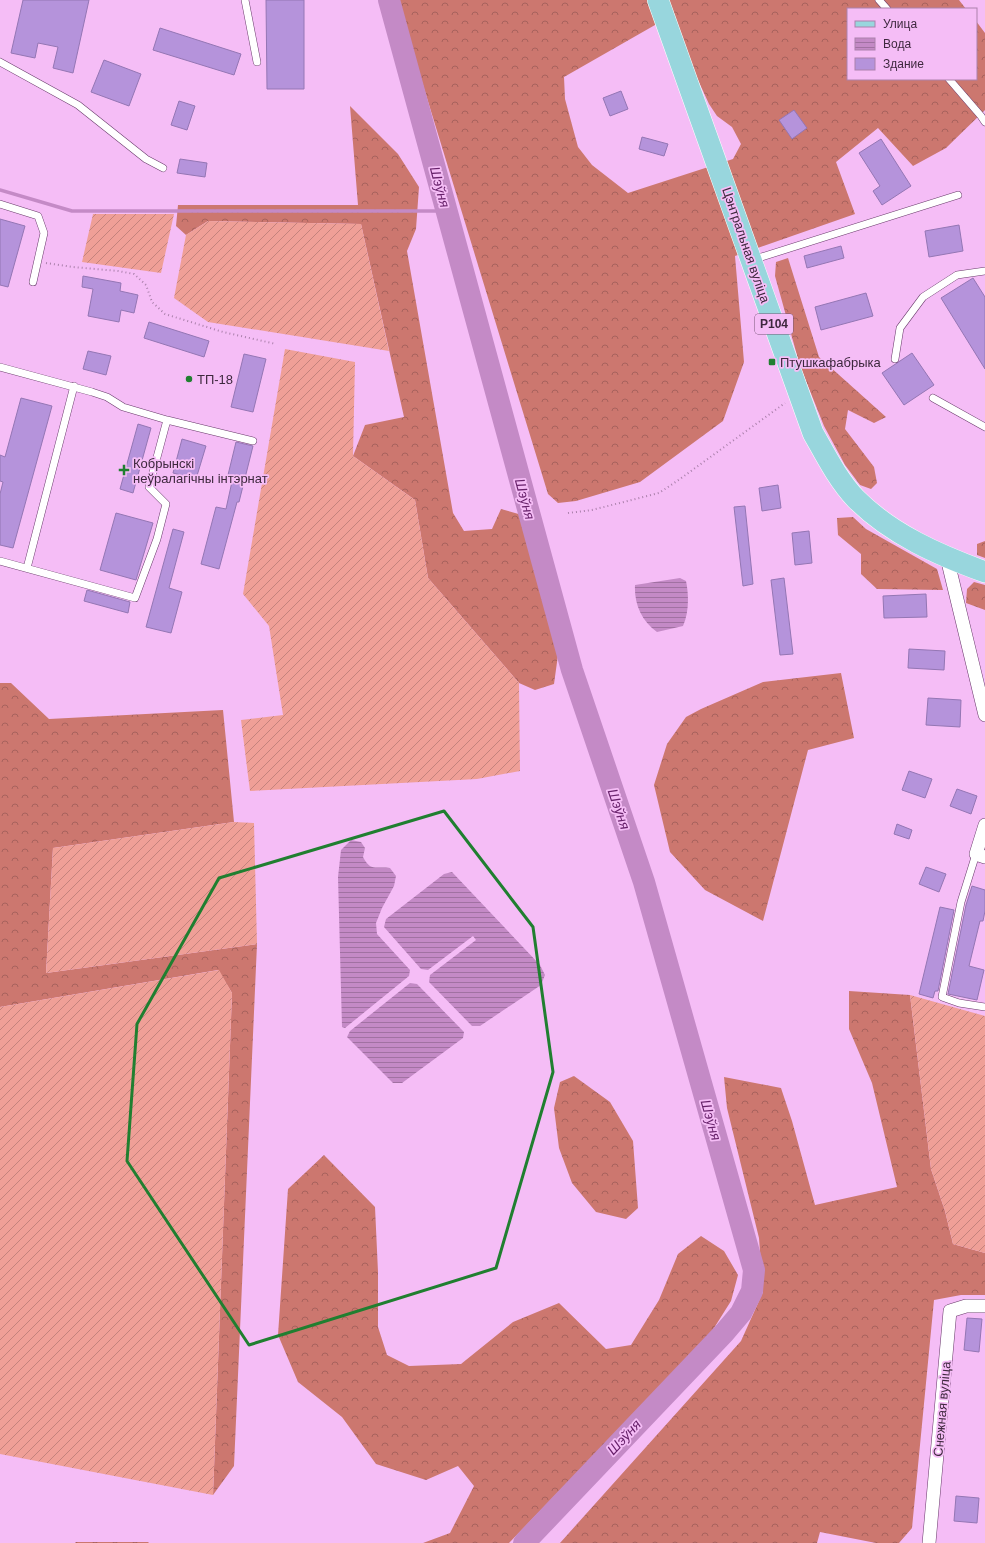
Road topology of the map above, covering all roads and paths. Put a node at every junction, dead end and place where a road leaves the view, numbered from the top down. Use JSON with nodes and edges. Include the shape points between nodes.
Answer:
{"nodes":[{"id":1,"x":245,"y":0,"type":"edge"},
{"id":2,"x":658,"y":0,"type":"edge"},
{"id":3,"x":879,"y":0,"type":"edge"},
{"id":4,"x":886,"y":8,"type":"edge"},
{"id":5,"x":0,"y":62,"type":"edge"},
{"id":6,"x":257,"y":62,"type":"dead end"},
{"id":7,"x":950,"y":80,"type":"edge"},
{"id":8,"x":985,"y":122,"type":"edge"},
{"id":9,"x":163,"y":168,"type":"dead end"},
{"id":10,"x":958,"y":196,"type":"dead end"},
{"id":11,"x":0,"y":204,"type":"edge"},
{"id":12,"x":751,"y":260,"type":"junction"},
{"id":13,"x":37,"y":262,"type":"junction"},
{"id":14,"x":985,"y":271,"type":"edge"},
{"id":15,"x":33,"y":282,"type":"dead end"},
{"id":16,"x":276,"y":344,"type":"dead end"},
{"id":17,"x":895,"y":359,"type":"dead end"},
{"id":18,"x":0,"y":367,"type":"edge"},
{"id":19,"x":74,"y":386,"type":"junction"},
{"id":20,"x":798,"y":392,"type":"junction"},
{"id":21,"x":933,"y":398,"type":"dead end"},
{"id":22,"x":167,"y":420,"type":"junction"},
{"id":23,"x":985,"y":427,"type":"edge"},
{"id":24,"x":253,"y":441,"type":"dead end"},
{"id":25,"x":568,"y":513,"type":"dead end"},
{"id":26,"x":947,"y":558,"type":"junction"},
{"id":27,"x":0,"y":561,"type":"edge"},
{"id":28,"x":26,"y":568,"type":"junction"},
{"id":29,"x":985,"y":572,"type":"edge"},
{"id":30,"x":985,"y":715,"type":"edge"},
{"id":31,"x":985,"y":825,"type":"edge"},
{"id":32,"x":981,"y":855,"type":"edge"},
{"id":33,"x":985,"y":1007,"type":"edge"},
{"id":34,"x":985,"y":1306,"type":"edge"},
{"id":35,"x":929,"y":1543,"type":"edge"}],
"edges":[{"from":1,"to":6,"type":"lane"},
{"from":2,"to":12,"type":"main road","name":"Цэнтральная вуліца","number":"Р104"},
{"from":3,"to":4,"type":"lane"},
{"from":5,"to":9,"type":"lane","via":[[78,105],[146,159]]},
{"from":7,"to":8,"type":"lane"},
{"from":10,"to":12,"type":"lane"},
{"from":11,"to":13,"type":"lane","via":[[38,216],[44,233]]},
{"from":12,"to":20,"type":"main road","name":"Цэнтральная вуліца","number":"Р104"},
{"from":13,"to":15,"type":"lane"},
{"from":13,"to":16,"type":"path","via":[[134,274],[146,284],[152,302],[165,314],[223,332]]},
{"from":14,"to":17,"type":"lane","via":[[957,275],[923,297],[900,328]]},
{"from":18,"to":19,"type":"lane"},
{"from":19,"to":22,"type":"lane","via":[[107,397],[123,407]]},
{"from":19,"to":28,"type":"lane"},
{"from":20,"to":25,"type":"path","via":[[767,417],[659,492],[592,510]]},
{"from":20,"to":26,"type":"main road","name":"Цэнтральная вуліца","number":"Р104","via":[[813,433],[835,472],[856,499],[893,530]]},
{"from":21,"to":23,"type":"lane"},
{"from":22,"to":24,"type":"lane"},
{"from":22,"to":28,"type":"lane","via":[[149,487],[166,504],[136,598]]},
{"from":26,"to":29,"type":"main road","name":"Цэнтральная вуліца","number":"Р104"},
{"from":26,"to":30,"type":"street"},
{"from":27,"to":28,"type":"lane"},
{"from":31,"to":32,"type":"street"},
{"from":32,"to":33,"type":"lane","via":[[961,902],[942,997]]},
{"from":34,"to":35,"type":"street","name":"Снежная вуліца","via":[[966,1306],[950,1311]]}]}
